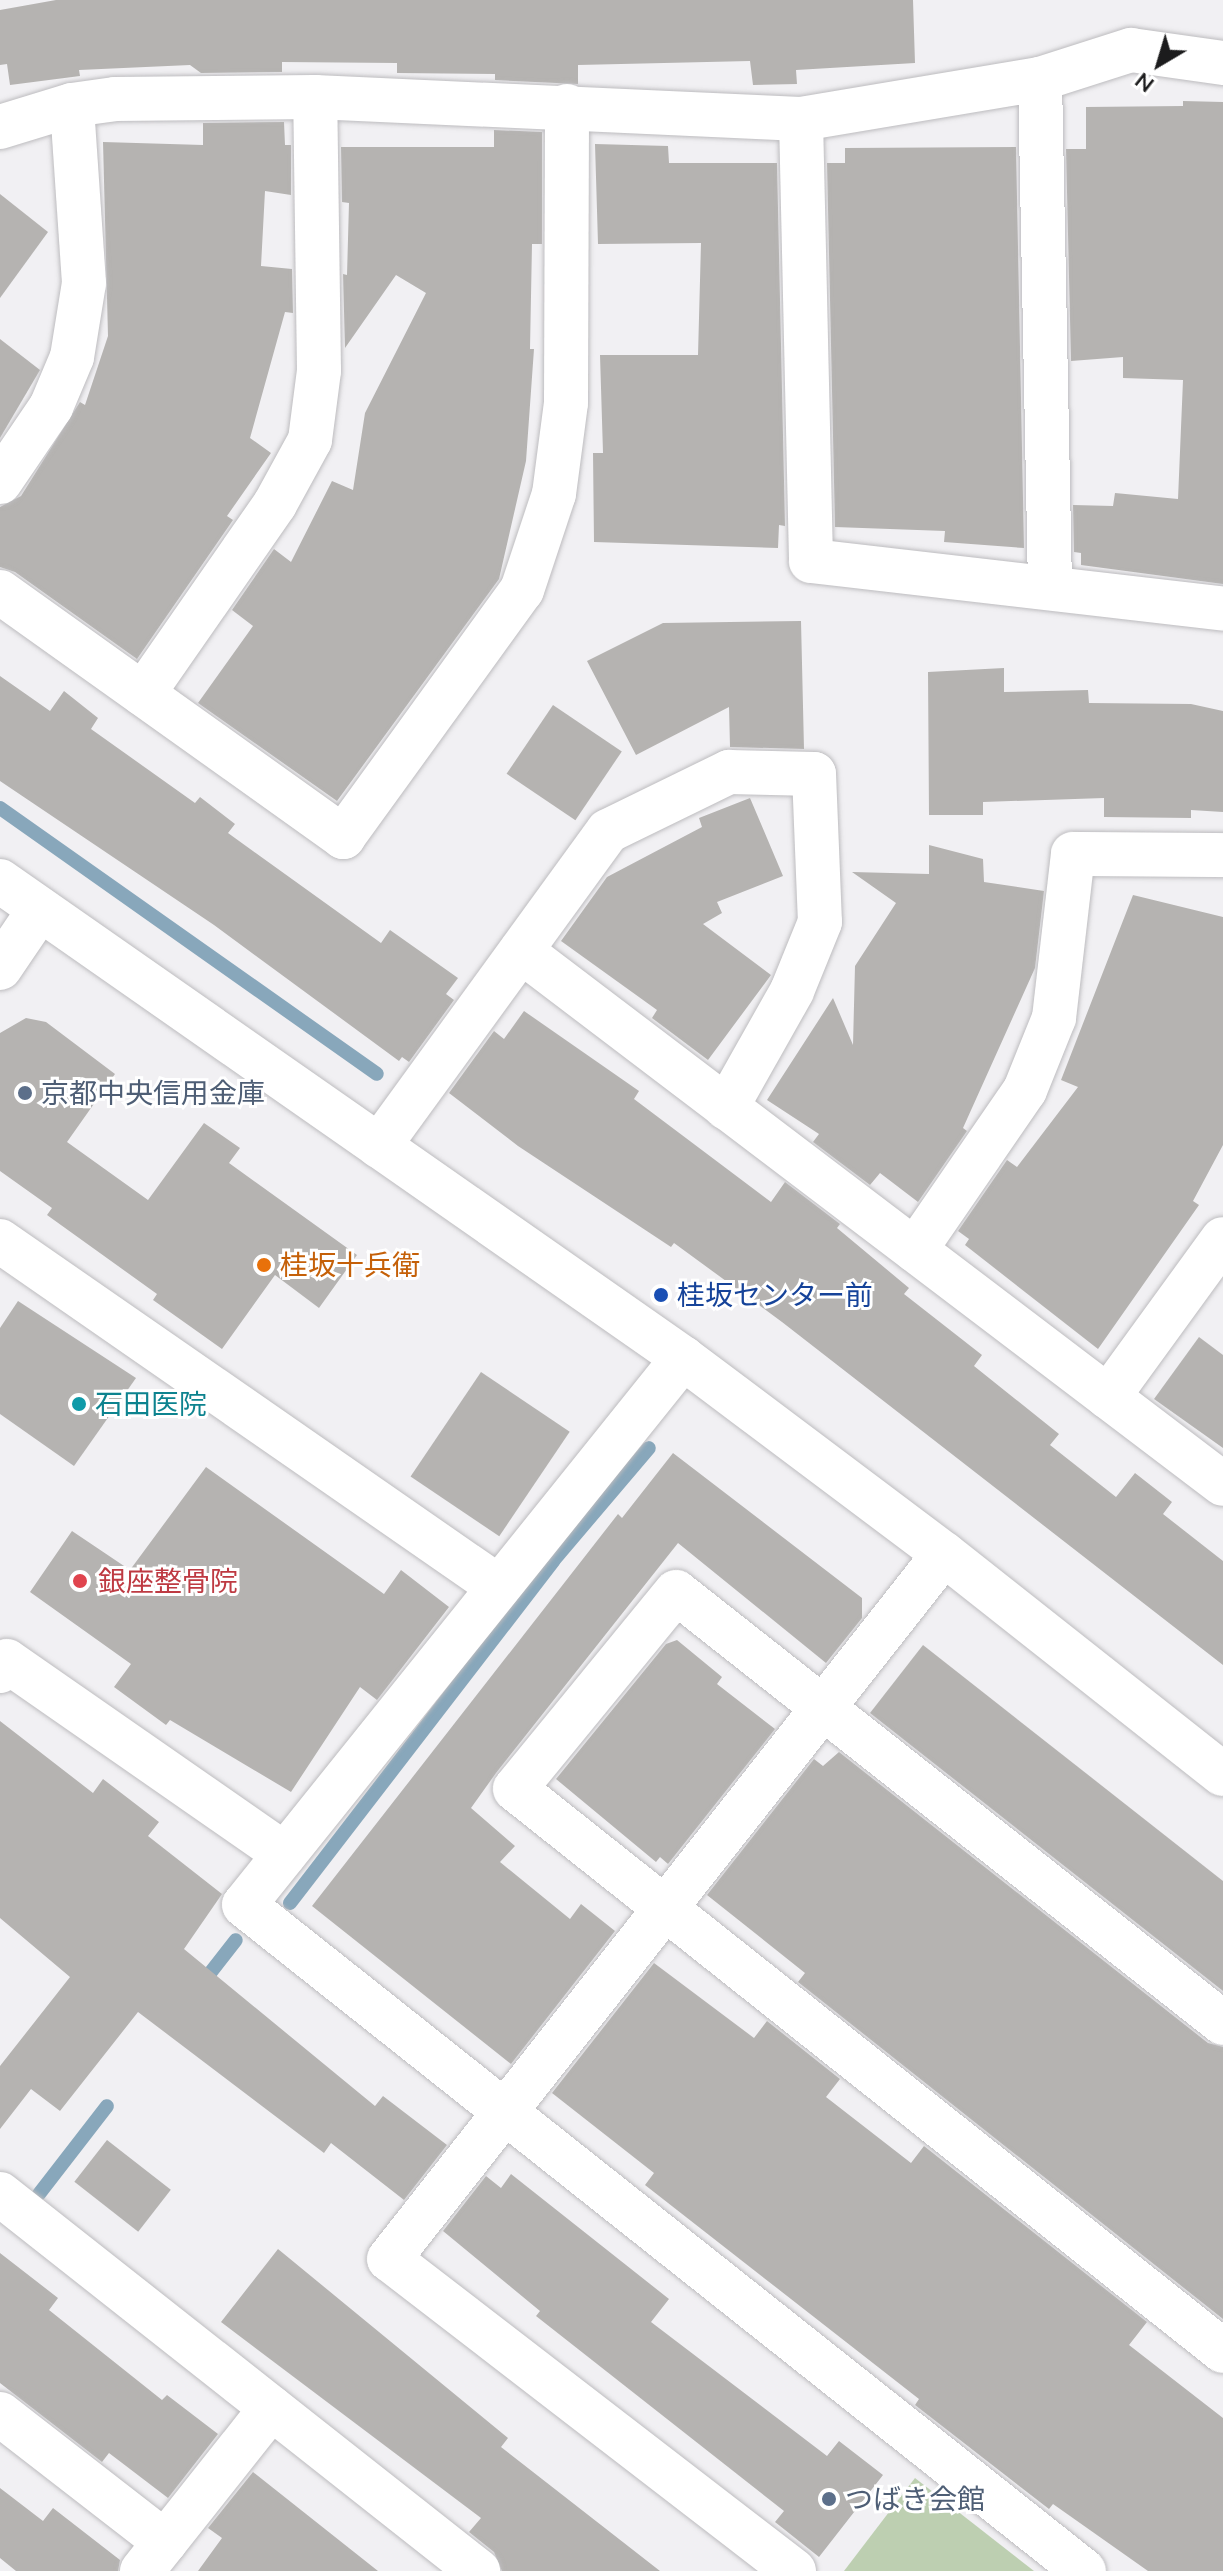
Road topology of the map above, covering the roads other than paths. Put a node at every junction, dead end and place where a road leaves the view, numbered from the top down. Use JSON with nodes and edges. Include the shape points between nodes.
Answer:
{"nodes":[{"id":1,"x":1223,"y":63,"type":"edge"},
{"id":2,"x":1040,"y":79,"type":"junction"},
{"id":3,"x":315,"y":97,"type":"junction"},
{"id":4,"x":72,"y":105,"type":"junction"},
{"id":5,"x":567,"y":106,"type":"junction"},
{"id":6,"x":801,"y":119,"type":"junction"},
{"id":7,"x":0,"y":127,"type":"edge"},
{"id":8,"x":0,"y":482,"type":"edge"},
{"id":9,"x":1050,"y":585,"type":"junction"},
{"id":10,"x":0,"y":592,"type":"edge"},
{"id":11,"x":1223,"y":609,"type":"edge"},
{"id":12,"x":143,"y":694,"type":"junction"},
{"id":13,"x":1223,"y":855,"type":"edge"},
{"id":14,"x":0,"y":881,"type":"edge"},
{"id":15,"x":40,"y":909,"type":"junction"},
{"id":16,"x":521,"y":951,"type":"junction"},
{"id":17,"x":0,"y":968,"type":"edge"},
{"id":18,"x":726,"y":1108,"type":"junction"},
{"id":19,"x":379,"y":1146,"type":"junction"},
{"id":20,"x":1223,"y":1239,"type":"edge"},
{"id":21,"x":0,"y":1241,"type":"edge"},
{"id":22,"x":915,"y":1250,"type":"junction"},
{"id":23,"x":683,"y":1358,"type":"junction"},
{"id":24,"x":1108,"y":1397,"type":"junction"},
{"id":25,"x":1223,"y":1484,"type":"edge"},
{"id":26,"x":944,"y":1554,"type":"junction"},
{"id":27,"x":499,"y":1587,"type":"junction"},
{"id":28,"x":0,"y":1671,"type":"edge"},
{"id":29,"x":823,"y":1708,"type":"junction"},
{"id":30,"x":1223,"y":1774,"type":"edge"},
{"id":31,"x":285,"y":1854,"type":"junction"},
{"id":32,"x":665,"y":1908,"type":"junction"},
{"id":33,"x":1223,"y":2023,"type":"edge"},
{"id":34,"x":504,"y":2112,"type":"junction"},
{"id":35,"x":3,"y":2201,"type":"edge"},
{"id":36,"x":1223,"y":2351,"type":"edge"},
{"id":37,"x":271,"y":2408,"type":"junction"},
{"id":38,"x":0,"y":2414,"type":"edge"},
{"id":39,"x":153,"y":2556,"type":"edge"},
{"id":40,"x":478,"y":2571,"type":"edge"},
{"id":41,"x":794,"y":2571,"type":"edge"},
{"id":42,"x":1084,"y":2571,"type":"edge"}],
"edges":[{"from":1,"to":2,"type":"street","via":[[1131,50]]},
{"from":2,"to":6,"type":"street"},
{"from":2,"to":9,"type":"street"},
{"from":3,"to":4,"type":"street","via":[[115,99]]},
{"from":3,"to":5,"type":"street"},
{"from":3,"to":12,"type":"street","via":[[319,371],[310,440],[275,504]]},
{"from":4,"to":7,"type":"street"},
{"from":4,"to":8,"type":"street","via":[[84,283],[72,357],[51,407]]},
{"from":5,"to":6,"type":"street"},
{"from":5,"to":12,"type":"street","via":[[566,403],[554,494],[522,590],[343,837]]},
{"from":6,"to":9,"type":"street","via":[[811,561]]},
{"from":9,"to":11,"type":"street"},
{"from":10,"to":12,"type":"street"},
{"from":13,"to":22,"type":"street","via":[[1073,854],[1054,1018],[1025,1090]]},
{"from":14,"to":15,"type":"street"},
{"from":15,"to":17,"type":"street"},
{"from":15,"to":19,"type":"street"},
{"from":16,"to":18,"type":"street"},
{"from":16,"to":18,"type":"street","via":[[608,831],[729,772],[814,774],[820,922],[792,991]]},
{"from":16,"to":19,"type":"street"},
{"from":18,"to":22,"type":"street"},
{"from":19,"to":23,"type":"street"},
{"from":20,"to":24,"type":"street"},
{"from":21,"to":27,"type":"street"},
{"from":22,"to":24,"type":"street"},
{"from":23,"to":26,"type":"street"},
{"from":23,"to":27,"type":"street"},
{"from":24,"to":25,"type":"street"},
{"from":26,"to":29,"type":"street"},
{"from":26,"to":30,"type":"street"},
{"from":27,"to":31,"type":"street"},
{"from":28,"to":31,"type":"street","via":[[7,1661]]},
{"from":29,"to":32,"type":"street"},
{"from":29,"to":32,"type":"street","via":[[676,1592],[515,1789]]},
{"from":29,"to":33,"type":"street"},
{"from":31,"to":34,"type":"street","via":[[244,1905]]},
{"from":32,"to":34,"type":"street"},
{"from":32,"to":36,"type":"street"},
{"from":34,"to":41,"type":"street","via":[[389,2259]]},
{"from":34,"to":42,"type":"street"},
{"from":35,"to":37,"type":"street"},
{"from":37,"to":39,"type":"street"},
{"from":37,"to":40,"type":"street"},
{"from":38,"to":39,"type":"street"}]}
